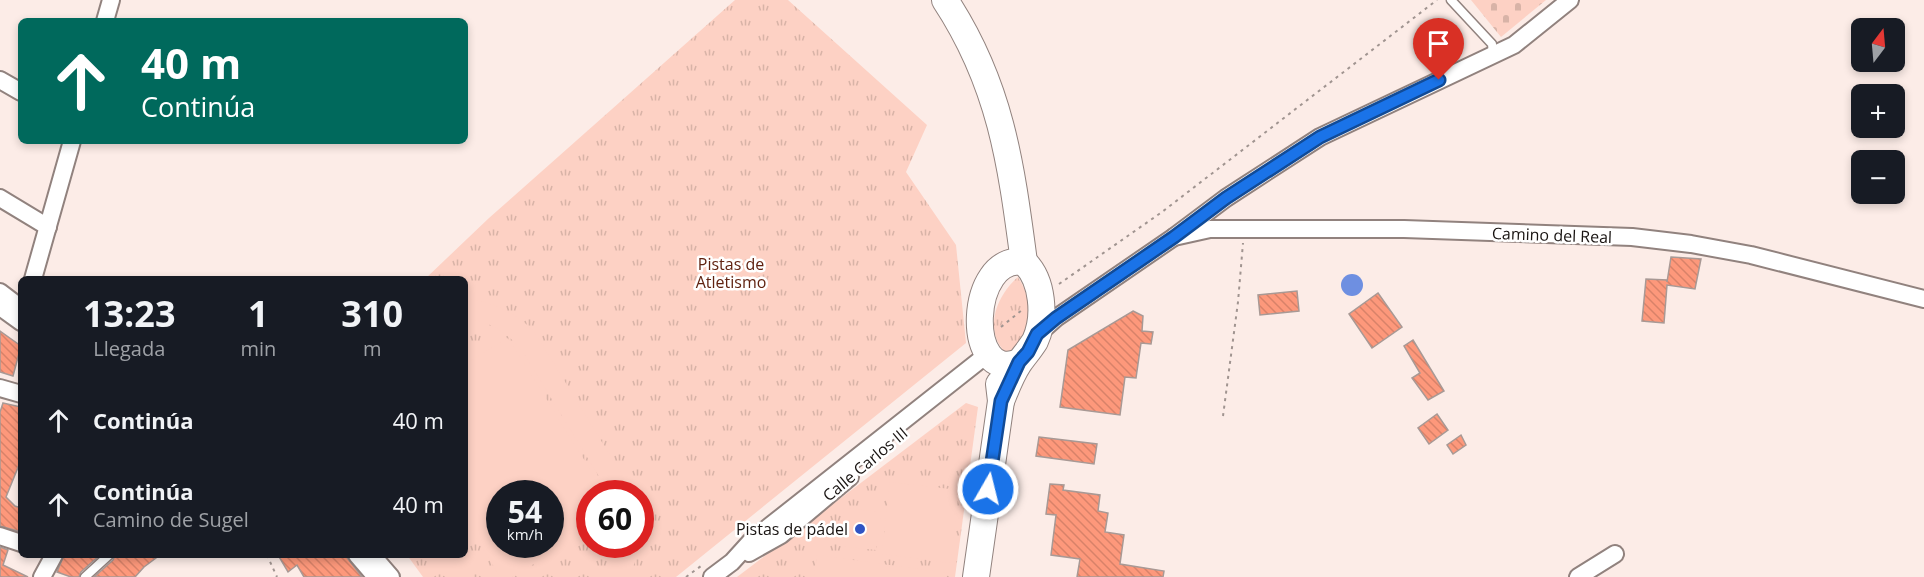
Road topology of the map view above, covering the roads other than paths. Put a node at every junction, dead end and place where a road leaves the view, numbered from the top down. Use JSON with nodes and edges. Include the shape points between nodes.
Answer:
{"nodes":[{"id":1,"x":110,"y":0,"type":"edge"},
{"id":2,"x":945,"y":0,"type":"edge"},
{"id":3,"x":1451,"y":0,"type":"edge"},
{"id":4,"x":1570,"y":0,"type":"edge"},
{"id":5,"x":106,"y":18,"type":"edge"},
{"id":6,"x":1492,"y":55,"type":"junction"},
{"id":7,"x":0,"y":80,"type":"edge"},
{"id":8,"x":18,"y":90,"type":"edge"},
{"id":9,"x":71,"y":144,"type":"edge"},
{"id":10,"x":0,"y":198,"type":"edge"},
{"id":11,"x":48,"y":227,"type":"junction"},
{"id":12,"x":1174,"y":237,"type":"junction"},
{"id":13,"x":1016,"y":262,"type":"junction"},
{"id":14,"x":34,"y":276,"type":"edge"},
{"id":15,"x":0,"y":292,"type":"edge"},
{"id":16,"x":1924,"y":299,"type":"edge"},
{"id":17,"x":18,"y":306,"type":"edge"},
{"id":18,"x":0,"y":307,"type":"edge"},
{"id":19,"x":18,"y":320,"type":"edge"},
{"id":20,"x":1037,"y":334,"type":"junction"},
{"id":21,"x":996,"y":355,"type":"junction"},
{"id":22,"x":0,"y":388,"type":"edge"},
{"id":23,"x":18,"y":393,"type":"edge"},
{"id":24,"x":0,"y":536,"type":"edge"},
{"id":25,"x":18,"y":542,"type":"edge"},
{"id":26,"x":1615,"y":554,"type":"dead end"},
{"id":27,"x":50,"y":558,"type":"edge"},
{"id":28,"x":106,"y":558,"type":"edge"},
{"id":29,"x":360,"y":558,"type":"edge"},
{"id":30,"x":375,"y":558,"type":"edge"},
{"id":31,"x":708,"y":570,"type":"edge"},
{"id":32,"x":42,"y":577,"type":"edge"},
{"id":33,"x":86,"y":577,"type":"edge"},
{"id":34,"x":376,"y":577,"type":"edge"},
{"id":35,"x":391,"y":577,"type":"edge"},
{"id":36,"x":976,"y":577,"type":"edge"},
{"id":37,"x":1578,"y":577,"type":"edge"}],
"edges":[{"from":1,"to":5,"type":"street"},
{"from":2,"to":13,"type":"main road","via":[[989,85],[1010,160],[1018,215]]},
{"from":3,"to":6,"type":"lane","via":[[1492,44]]},
{"from":4,"to":6,"type":"street","via":[[1514,45]]},
{"from":6,"to":12,"type":"street","via":[[1320,137]]},
{"from":7,"to":8,"type":"street"},
{"from":9,"to":11,"type":"street"},
{"from":10,"to":11,"type":"street"},
{"from":11,"to":14,"type":"street"},
{"from":12,"to":16,"type":"street","name":"Camino del Real","via":[[1210,229],[1404,229],[1632,237],[1751,255]]},
{"from":12,"to":20,"type":"street"},
{"from":13,"to":20,"type":"main road","via":[[1035,276],[1040,297]]},
{"from":13,"to":21,"type":"main road","via":[[1002,266],[981,301],[979,327]]},
{"from":15,"to":17,"type":"street"},
{"from":18,"to":19,"type":"street"},
{"from":20,"to":21,"type":"main road","via":[[1028,352]]},
{"from":21,"to":31,"type":"street","name":"Calle Carlos III","via":[[751,542],[732,562]]},
{"from":21,"to":36,"type":"main road","via":[[1001,401]]},
{"from":22,"to":23,"type":"street"},
{"from":24,"to":25,"type":"street"},
{"from":26,"to":37,"type":"street"},
{"from":27,"to":32,"type":"street"},
{"from":28,"to":33,"type":"lane"},
{"from":29,"to":34,"type":"street"},
{"from":30,"to":35,"type":"street"}]}
